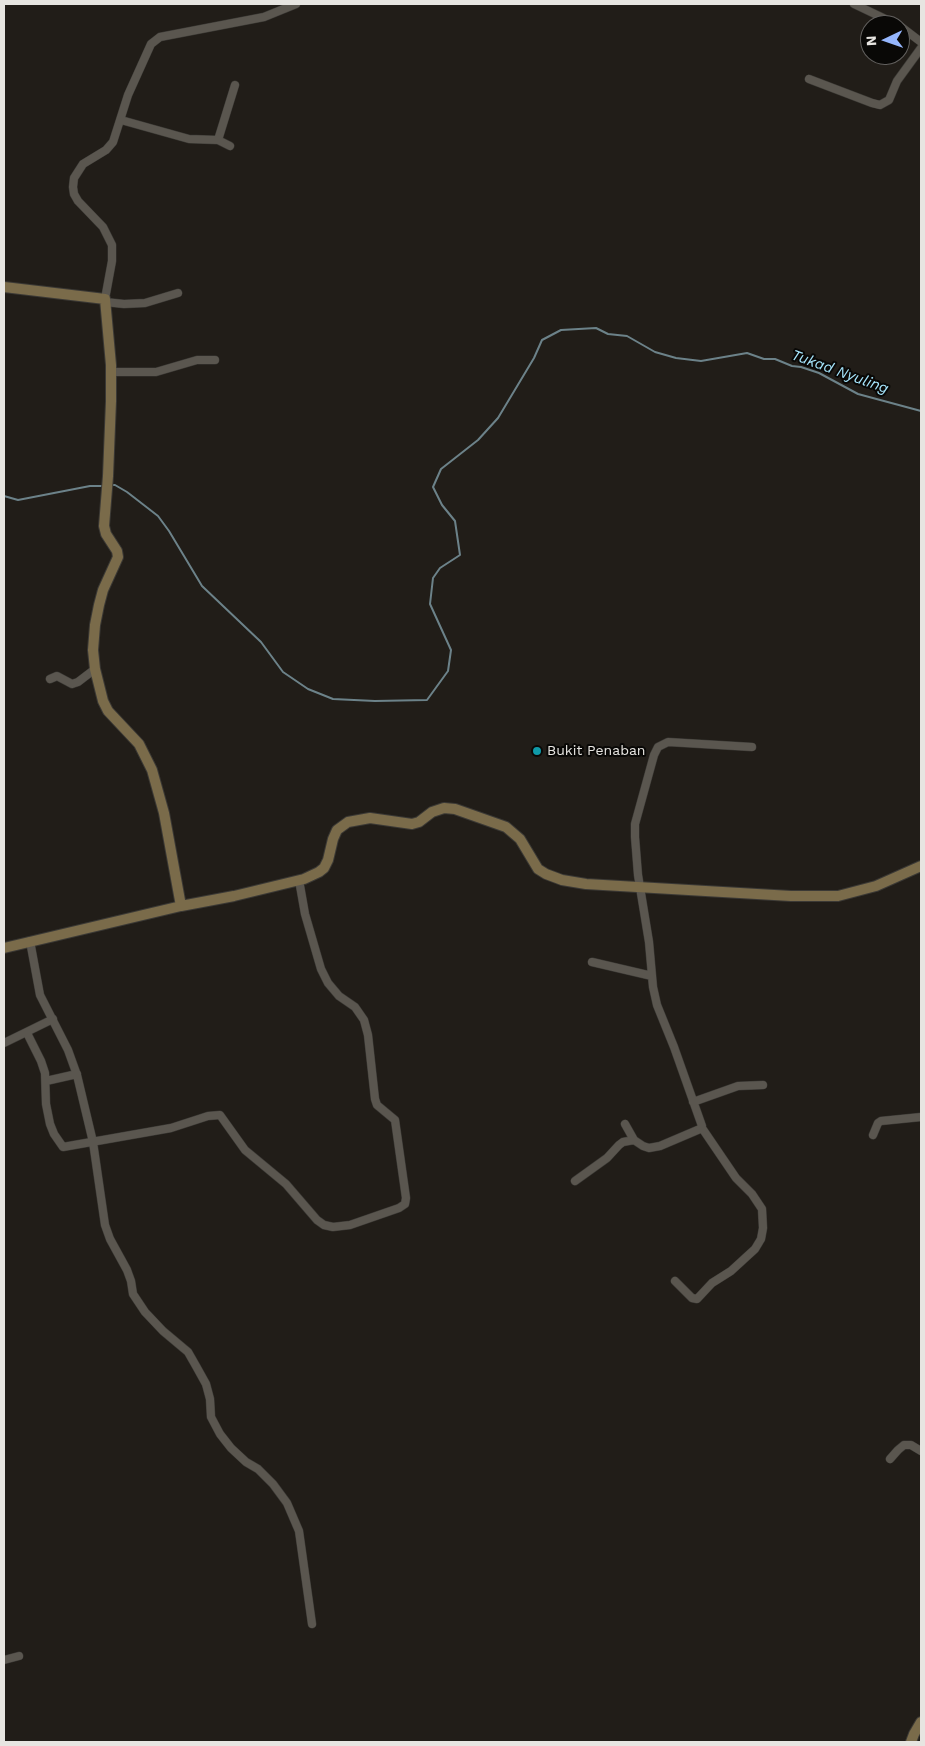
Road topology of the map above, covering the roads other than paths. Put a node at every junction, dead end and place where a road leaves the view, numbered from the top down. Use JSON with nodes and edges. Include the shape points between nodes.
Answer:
{"nodes":[{"id":1,"x":296,"y":4,"type":"edge"},
{"id":2,"x":854,"y":4,"type":"edge"},
{"id":3,"x":878,"y":15,"type":"edge"},
{"id":4,"x":910,"y":34,"type":"edge"},
{"id":5,"x":921,"y":42,"type":"edge"},
{"id":6,"x":921,"y":48,"type":"edge"},
{"id":7,"x":809,"y":80,"type":"dead end"},
{"id":8,"x":235,"y":85,"type":"dead end"},
{"id":9,"x":121,"y":120,"type":"junction"},
{"id":10,"x":218,"y":140,"type":"junction"},
{"id":11,"x":230,"y":146,"type":"dead end"},
{"id":12,"x":4,"y":287,"type":"edge"},
{"id":13,"x":178,"y":293,"type":"dead end"},
{"id":14,"x":105,"y":300,"type":"junction"},
{"id":15,"x":215,"y":360,"type":"dead end"},
{"id":16,"x":112,"y":372,"type":"junction"},
{"id":17,"x":95,"y":669,"type":"junction"},
{"id":18,"x":50,"y":679,"type":"dead end"},
{"id":19,"x":752,"y":747,"type":"dead end"},
{"id":20,"x":921,"y":866,"type":"edge"},
{"id":21,"x":299,"y":880,"type":"junction"},
{"id":22,"x":640,"y":886,"type":"junction"},
{"id":23,"x":181,"y":906,"type":"junction"},
{"id":24,"x":30,"y":941,"type":"junction"},
{"id":25,"x":4,"y":948,"type":"edge"},
{"id":26,"x":592,"y":962,"type":"dead end"},
{"id":27,"x":652,"y":976,"type":"junction"},
{"id":28,"x":53,"y":1019,"type":"junction"},
{"id":29,"x":27,"y":1033,"type":"junction"},
{"id":30,"x":4,"y":1043,"type":"edge"},
{"id":31,"x":77,"y":1074,"type":"junction"},
{"id":32,"x":46,"y":1081,"type":"junction"},
{"id":33,"x":763,"y":1085,"type":"dead end"},
{"id":34,"x":693,"y":1102,"type":"junction"},
{"id":35,"x":921,"y":1117,"type":"edge"},
{"id":36,"x":625,"y":1124,"type":"dead end"},
{"id":37,"x":702,"y":1128,"type":"junction"},
{"id":38,"x":873,"y":1135,"type":"dead end"},
{"id":39,"x":634,"y":1140,"type":"junction"},
{"id":40,"x":92,"y":1142,"type":"junction"},
{"id":41,"x":575,"y":1181,"type":"dead end"},
{"id":42,"x":675,"y":1281,"type":"dead end"},
{"id":43,"x":921,"y":1451,"type":"edge"},
{"id":44,"x":890,"y":1459,"type":"dead end"},
{"id":45,"x":312,"y":1624,"type":"dead end"},
{"id":46,"x":18,"y":1656,"type":"dead end"},
{"id":47,"x":4,"y":1660,"type":"edge"},
{"id":48,"x":921,"y":1722,"type":"edge"},
{"id":49,"x":911,"y":1742,"type":"edge"}],
"edges":[{"from":1,"to":9,"type":"street","via":[[264,17],[155,39],[146,52]]},
{"from":2,"to":3,"type":"street"},
{"from":4,"to":5,"type":"street"},
{"from":6,"to":7,"type":"street","via":[[897,82],[889,100],[880,105]]},
{"from":8,"to":10,"type":"street"},
{"from":9,"to":10,"type":"street","via":[[189,139]]},
{"from":9,"to":14,"type":"street","via":[[111,146],[79,167],[73,187],[78,201],[102,227],[112,245]]},
{"from":10,"to":11,"type":"street"},
{"from":12,"to":14,"type":"street"},
{"from":13,"to":14,"type":"street","via":[[145,303],[124,304]]},
{"from":14,"to":16,"type":"street"},
{"from":15,"to":16,"type":"street","via":[[197,360],[156,372]]},
{"from":16,"to":17,"type":"street","via":[[104,526],[118,557],[103,590],[98,612],[93,650]]},
{"from":17,"to":18,"type":"street","via":[[72,684],[57,676]]},
{"from":17,"to":23,"type":"street","via":[[108,711],[139,744],[152,770],[164,812]]},
{"from":19,"to":22,"type":"street","via":[[668,742],[658,747],[636,824]]},
{"from":20,"to":22,"type":"street","via":[[876,886],[838,896]]},
{"from":21,"to":22,"type":"street","via":[[324,868],[337,830],[348,822],[370,818],[412,824],[444,808],[506,827],[520,839],[538,869],[546,874],[586,884]]},
{"from":21,"to":23,"type":"street"},
{"from":21,"to":40,"type":"street","via":[[320,969],[339,996],[355,1007],[364,1020],[375,1099],[377,1105],[394,1120],[396,1127],[405,1204],[350,1225],[324,1225],[286,1184],[245,1150],[220,1115],[171,1128]]},
{"from":22,"to":27,"type":"street"},
{"from":23,"to":24,"type":"street"},
{"from":24,"to":25,"type":"street"},
{"from":24,"to":28,"type":"street","via":[[40,995]]},
{"from":26,"to":27,"type":"street"},
{"from":27,"to":34,"type":"street","via":[[656,1005]]},
{"from":28,"to":29,"type":"street"},
{"from":28,"to":31,"type":"street"},
{"from":29,"to":30,"type":"street"},
{"from":29,"to":32,"type":"street","via":[[41,1061]]},
{"from":31,"to":32,"type":"street"},
{"from":31,"to":40,"type":"street"},
{"from":32,"to":40,"type":"street","via":[[48,1117],[60,1145]]},
{"from":33,"to":34,"type":"street","via":[[738,1086]]},
{"from":34,"to":37,"type":"street"},
{"from":35,"to":38,"type":"street","via":[[881,1121]]},
{"from":36,"to":39,"type":"street"},
{"from":37,"to":39,"type":"street","via":[[649,1148]]},
{"from":37,"to":42,"type":"street","via":[[762,1209],[761,1240],[755,1249],[731,1271],[712,1282],[697,1299]]},
{"from":39,"to":41,"type":"street","via":[[618,1145],[607,1158]]},
{"from":40,"to":45,"type":"street","via":[[105,1225],[127,1270],[133,1294],[162,1330],[188,1352],[206,1384],[216,1428],[246,1462],[273,1484],[287,1503],[299,1531]]},
{"from":43,"to":44,"type":"street","via":[[904,1445]]},
{"from":46,"to":47,"type":"street"},
{"from":48,"to":49,"type":"street"}]}
